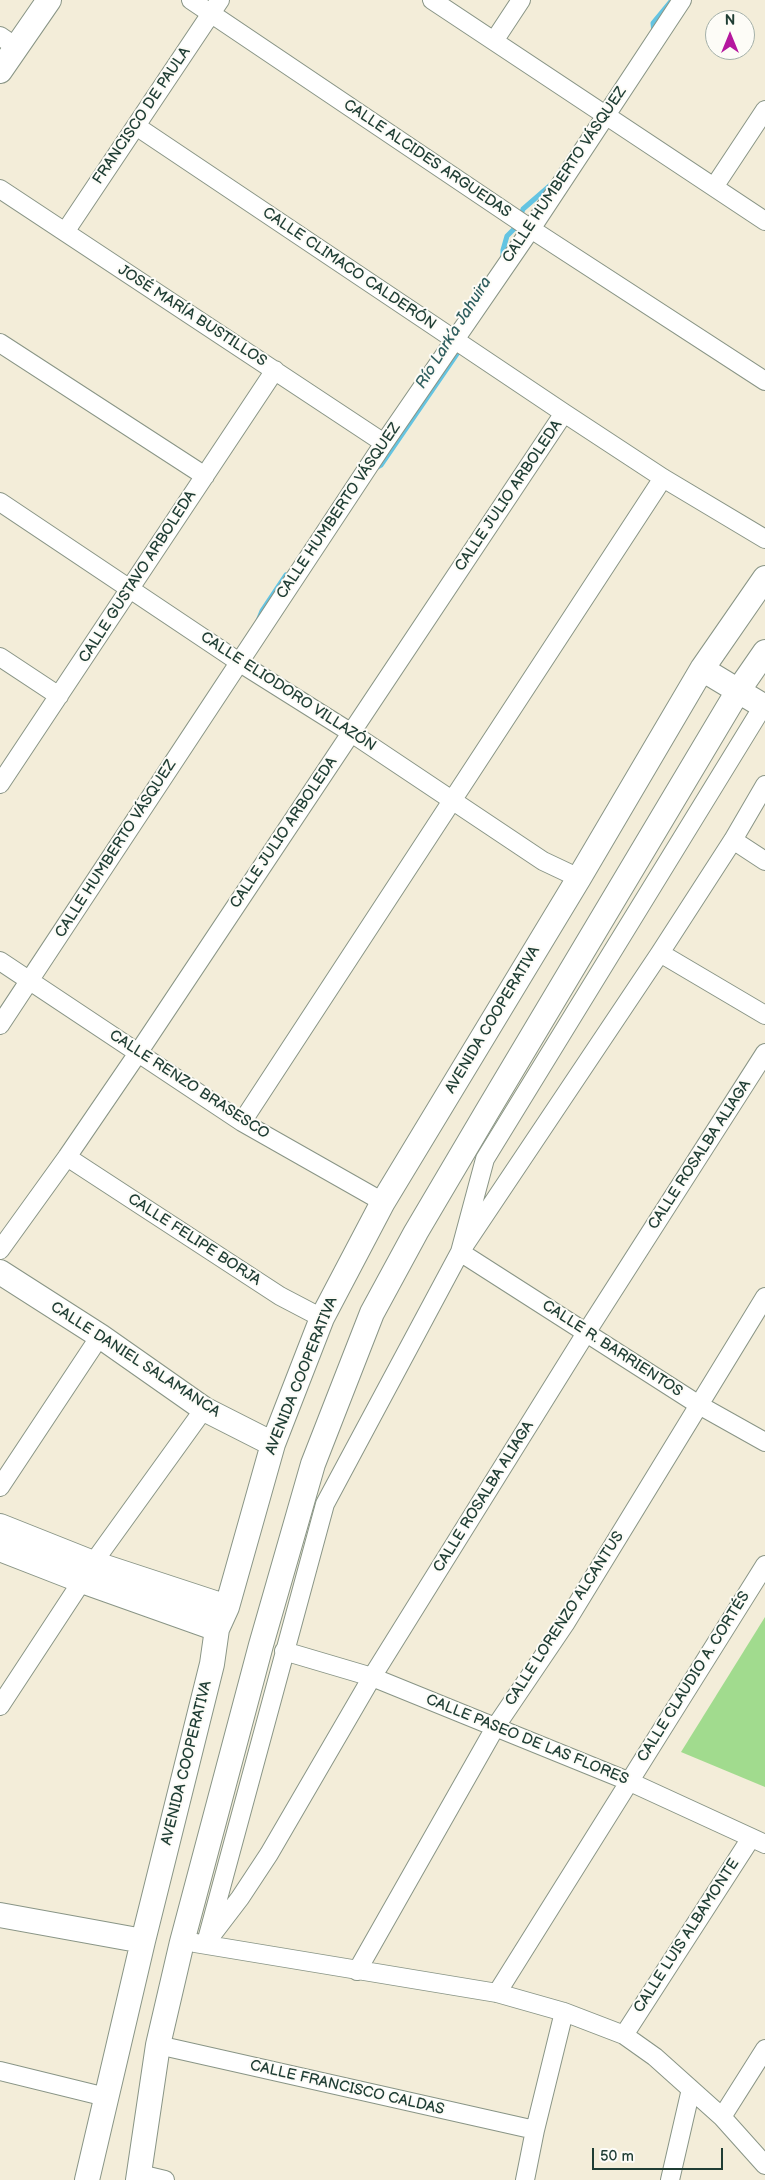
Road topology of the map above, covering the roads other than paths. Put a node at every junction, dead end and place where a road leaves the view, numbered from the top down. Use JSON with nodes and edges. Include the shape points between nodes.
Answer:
{"nodes":[{"id":1,"x":49,"y":0,"type":"edge"},
{"id":2,"x":191,"y":0,"type":"edge"},
{"id":3,"x":432,"y":0,"type":"edge"},
{"id":4,"x":521,"y":0,"type":"edge"},
{"id":5,"x":682,"y":0,"type":"edge"},
{"id":6,"x":215,"y":7,"type":"edge"},
{"id":7,"x":8,"y":41,"type":"edge"},
{"id":8,"x":494,"y":41,"type":"junction"},
{"id":9,"x":0,"y":71,"type":"edge"},
{"id":10,"x":765,"y":110,"type":"edge"},
{"id":11,"x":606,"y":114,"type":"junction"},
{"id":12,"x":136,"y":126,"type":"junction"},
{"id":13,"x":714,"y":187,"type":"junction"},
{"id":14,"x":0,"y":189,"type":"edge"},
{"id":15,"x":765,"y":221,"type":"edge"},
{"id":16,"x":530,"y":229,"type":"junction"},
{"id":17,"x":65,"y":232,"type":"junction"},
{"id":18,"x":454,"y":340,"type":"junction"},
{"id":19,"x":0,"y":343,"type":"edge"},
{"id":20,"x":274,"y":370,"type":"junction"},
{"id":21,"x":765,"y":381,"type":"edge"},
{"id":22,"x":564,"y":413,"type":"junction"},
{"id":23,"x":384,"y":443,"type":"junction"},
{"id":24,"x":205,"y":476,"type":"junction"},
{"id":25,"x":663,"y":478,"type":"junction"},
{"id":26,"x":0,"y":502,"type":"edge"},
{"id":27,"x":765,"y":539,"type":"edge"},
{"id":28,"x":765,"y":578,"type":"edge"},
{"id":29,"x":130,"y":588,"type":"junction"},
{"id":30,"x":765,"y":652,"type":"edge"},
{"id":31,"x":0,"y":657,"type":"edge"},
{"id":32,"x":240,"y":661,"type":"junction"},
{"id":33,"x":702,"y":669,"type":"junction"},
{"id":34,"x":738,"y":691,"type":"junction"},
{"id":35,"x":59,"y":696,"type":"junction"},
{"id":36,"x":764,"y":705,"type":"edge"},
{"id":37,"x":350,"y":732,"type":"junction"},
{"id":38,"x":0,"y":784,"type":"edge"},
{"id":39,"x":765,"y":785,"type":"edge"},
{"id":40,"x":453,"y":801,"type":"junction"},
{"id":41,"x":733,"y":840,"type":"junction"},
{"id":42,"x":765,"y":860,"type":"edge"},
{"id":43,"x":579,"y":878,"type":"junction"},
{"id":44,"x":660,"y":953,"type":"junction"},
{"id":45,"x":0,"y":961,"type":"edge"},
{"id":46,"x":30,"y":981,"type":"junction"},
{"id":47,"x":765,"y":1015,"type":"edge"},
{"id":48,"x":0,"y":1025,"type":"edge"},
{"id":49,"x":138,"y":1053,"type":"junction"},
{"id":50,"x":765,"y":1053,"type":"edge"},
{"id":51,"x":242,"y":1122,"type":"junction"},
{"id":52,"x":67,"y":1157,"type":"junction"},
{"id":53,"x":383,"y":1202,"type":"junction"},
{"id":54,"x":0,"y":1250,"type":"edge"},
{"id":55,"x":460,"y":1252,"type":"junction"},
{"id":56,"x":0,"y":1272,"type":"edge"},
{"id":57,"x":765,"y":1297,"type":"edge"},
{"id":58,"x":322,"y":1318,"type":"junction"},
{"id":59,"x":586,"y":1333,"type":"junction"},
{"id":60,"x":100,"y":1336,"type":"junction"},
{"id":61,"x":699,"y":1405,"type":"junction"},
{"id":62,"x":204,"y":1409,"type":"junction"},
{"id":63,"x":765,"y":1442,"type":"edge"},
{"id":64,"x":273,"y":1444,"type":"junction"},
{"id":65,"x":0,"y":1487,"type":"edge"},
{"id":66,"x":0,"y":1526,"type":"edge"},
{"id":67,"x":0,"y":1549,"type":"edge"},
{"id":68,"x":765,"y":1565,"type":"edge"},
{"id":69,"x":87,"y":1572,"type":"junction"},
{"id":70,"x":227,"y":1607,"type":"junction"},
{"id":71,"x":217,"y":1629,"type":"junction"},
{"id":72,"x":284,"y":1651,"type":"junction"},
{"id":73,"x":372,"y":1677,"type":"junction"},
{"id":74,"x":0,"y":1706,"type":"edge"},
{"id":75,"x":496,"y":1726,"type":"junction"},
{"id":76,"x":628,"y":1781,"type":"junction"},
{"id":77,"x":758,"y":1841,"type":"edge"},
{"id":78,"x":0,"y":1915,"type":"edge"},
{"id":79,"x":143,"y":1941,"type":"junction"},
{"id":80,"x":182,"y":1942,"type":"junction"},
{"id":81,"x":206,"y":1943,"type":"junction"},
{"id":82,"x":357,"y":1971,"type":"junction"},
{"id":83,"x":497,"y":1993,"type":"junction"},
{"id":84,"x":564,"y":2012,"type":"junction"},
{"id":85,"x":624,"y":2035,"type":"junction"},
{"id":86,"x":158,"y":2045,"type":"junction"},
{"id":87,"x":765,"y":2049,"type":"edge"},
{"id":88,"x":0,"y":2071,"type":"edge"},
{"id":89,"x":691,"y":2090,"type":"junction"},
{"id":90,"x":106,"y":2097,"type":"junction"},
{"id":91,"x":722,"y":2117,"type":"junction"},
{"id":92,"x":535,"y":2130,"type":"junction"},
{"id":93,"x":765,"y":2165,"type":"edge"},
{"id":94,"x":139,"y":2177,"type":"edge"},
{"id":95,"x":88,"y":2180,"type":"edge"},
{"id":96,"x":166,"y":2180,"type":"edge"},
{"id":97,"x":526,"y":2180,"type":"edge"},
{"id":98,"x":670,"y":2180,"type":"edge"}],
"edges":[{"from":1,"to":7,"type":"street"},
{"from":2,"to":6,"type":"street","name":"CALLE ALCIDES ARGUEDAS"},
{"from":3,"to":8,"type":"street"},
{"from":4,"to":8,"type":"street"},
{"from":5,"to":11,"type":"street","name":"CALLE HUMBERTO VÁSQUEZ"},
{"from":6,"to":12,"type":"street","name":"FRANCISCO DE PAULA"},
{"from":6,"to":16,"type":"street","name":"CALLE ALCIDES ARGUEDAS"},
{"from":7,"to":9,"type":"street"},
{"from":8,"to":11,"type":"street"},
{"from":10,"to":13,"type":"street"},
{"from":11,"to":13,"type":"street"},
{"from":11,"to":16,"type":"street","name":"CALLE HUMBERTO VÁSQUEZ"},
{"from":12,"to":17,"type":"street","name":"FRANCISCO DE PAULA"},
{"from":12,"to":18,"type":"street","name":"CALLE CLIMACO CALDERÓN"},
{"from":13,"to":15,"type":"street"},
{"from":14,"to":17,"type":"street","name":"JOSÉ MARÍA BUSTILLOS"},
{"from":16,"to":18,"type":"street","name":"CALLE HUMBERTO VÁSQUEZ"},
{"from":16,"to":21,"type":"street","name":"CALLE ALCIDES ARGUEDAS"},
{"from":17,"to":20,"type":"street","name":"JOSÉ MARÍA BUSTILLOS"},
{"from":18,"to":22,"type":"street","name":"CALLE CLIMACO CALDERÓN"},
{"from":18,"to":23,"type":"street","name":"CALLE HUMBERTO VÁSQUEZ"},
{"from":19,"to":24,"type":"street"},
{"from":20,"to":23,"type":"street","name":"JOSÉ MARÍA BUSTILLOS"},
{"from":20,"to":24,"type":"street","name":"CALLE GUSTAVO ARBOLEDA"},
{"from":22,"to":25,"type":"street","name":"CALLE CLIMACO CALDERÓN"},
{"from":22,"to":37,"type":"street","name":"CALLE JULIO ARBOLEDA"},
{"from":23,"to":32,"type":"street","name":"CALLE HUMBERTO VÁSQUEZ"},
{"from":24,"to":29,"type":"street","name":"CALLE GUSTAVO ARBOLEDA"},
{"from":25,"to":27,"type":"street","name":"CALLE CLIMACO CALDERÓN"},
{"from":25,"to":40,"type":"street"},
{"from":26,"to":29,"type":"street","name":"CALLE ELIODORO VILLAZÓN"},
{"from":28,"to":33,"type":"street","name":"AVENIDA COOPERATIVA"},
{"from":29,"to":32,"type":"street","name":"CALLE ELIODORO VILLAZÓN"},
{"from":29,"to":35,"type":"street","name":"CALLE GUSTAVO ARBOLEDA"},
{"from":30,"to":34,"type":"street"},
{"from":31,"to":35,"type":"street"},
{"from":32,"to":37,"type":"street","name":"CALLE ELIODORO VILLAZÓN"},
{"from":32,"to":46,"type":"street","name":"CALLE HUMBERTO VÁSQUEZ"},
{"from":33,"to":34,"type":"street"},
{"from":33,"to":43,"type":"street","name":"AVENIDA COOPERATIVA"},
{"from":34,"to":36,"type":"street"},
{"from":34,"to":80,"type":"street","via":[[416,1232],[372,1313],[313,1464]]},
{"from":35,"to":38,"type":"street","name":"CALLE GUSTAVO ARBOLEDA"},
{"from":36,"to":55,"type":"street","via":[[485,1159]]},
{"from":37,"to":40,"type":"street","name":"CALLE ELIODORO VILLAZÓN"},
{"from":37,"to":49,"type":"street","name":"CALLE JULIO ARBOLEDA"},
{"from":39,"to":41,"type":"street"},
{"from":40,"to":43,"type":"street","name":"CALLE ELIODORO VILLAZÓN","via":[[547,864]]},
{"from":40,"to":51,"type":"street"},
{"from":41,"to":42,"type":"street"},
{"from":41,"to":44,"type":"street"},
{"from":43,"to":53,"type":"street","name":"AVENIDA COOPERATIVA"},
{"from":44,"to":47,"type":"street"},
{"from":44,"to":55,"type":"street"},
{"from":45,"to":46,"type":"street","name":"CALLE RENZO BRASESCO"},
{"from":46,"to":48,"type":"street","name":"CALLE HUMBERTO VÁSQUEZ"},
{"from":46,"to":49,"type":"street","name":"CALLE RENZO BRASESCO"},
{"from":49,"to":51,"type":"street","name":"CALLE RENZO BRASESCO"},
{"from":49,"to":52,"type":"street","name":"CALLE JULIO ARBOLEDA"},
{"from":50,"to":59,"type":"street","name":"CALLE ROSALBA ALIAGA"},
{"from":51,"to":53,"type":"street","name":"CALLE RENZO BRASESCO"},
{"from":52,"to":54,"type":"street","name":"CALLE JULIO ARBOLEDA"},
{"from":52,"to":58,"type":"street","name":"CALLE FELIPE BORJA","via":[[280,1296]]},
{"from":53,"to":58,"type":"street","name":"AVENIDA COOPERATIVA"},
{"from":55,"to":59,"type":"street","name":"CALLE R. BARRIENTOS"},
{"from":55,"to":72,"type":"street","via":[[325,1504]]},
{"from":56,"to":60,"type":"street","name":"CALLE DANIEL SALAMANCA"},
{"from":57,"to":61,"type":"street","name":"CALLE LORENZO ALCANTUS"},
{"from":58,"to":64,"type":"street","name":"AVENIDA COOPERATIVA"},
{"from":59,"to":61,"type":"street","name":"CALLE R. BARRIENTOS"},
{"from":59,"to":73,"type":"street","name":"CALLE ROSALBA ALIAGA"},
{"from":60,"to":62,"type":"street","name":"CALLE DANIEL SALAMANCA"},
{"from":60,"to":65,"type":"street"},
{"from":61,"to":63,"type":"street","name":"CALLE R. BARRIENTOS"},
{"from":61,"to":75,"type":"street","name":"CALLE LORENZO ALCANTUS","via":[[565,1624]]},
{"from":62,"to":64,"type":"street","name":"CALLE DANIEL SALAMANCA"},
{"from":62,"to":69,"type":"street"},
{"from":64,"to":70,"type":"street","name":"AVENIDA COOPERATIVA"},
{"from":66,"to":69,"type":"street"},
{"from":67,"to":69,"type":"street"},
{"from":68,"to":76,"type":"street","name":"CALLE CLAUDIO A. CORTÉS"},
{"from":69,"to":70,"type":"street"},
{"from":69,"to":71,"type":"street"},
{"from":69,"to":74,"type":"street"},
{"from":70,"to":71,"type":"street","name":"AVENIDA COOPERATIVA"},
{"from":71,"to":79,"type":"street","name":"AVENIDA COOPERATIVA","via":[[212,1664]]},
{"from":72,"to":73,"type":"street","name":"CALLE PASEO DE LAS FLORES"},
{"from":72,"to":81,"type":"street"},
{"from":73,"to":75,"type":"street","name":"CALLE PASEO DE LAS FLORES"},
{"from":73,"to":81,"type":"street","name":"CALLE ROSALBA ALIAGA","via":[[269,1854]]},
{"from":75,"to":76,"type":"street","name":"CALLE PASEO DE LAS FLORES"},
{"from":75,"to":82,"type":"street","name":"CALLE LORENZO ALCANTUS"},
{"from":76,"to":77,"type":"street","name":"CALLE PASEO DE LAS FLORES"},
{"from":76,"to":83,"type":"street","name":"CALLE CLAUDIO A. CORTÉS"},
{"from":77,"to":85,"type":"street","name":"CALLE LUIS ALBAMONTE"},
{"from":78,"to":79,"type":"street"},
{"from":79,"to":90,"type":"street","name":"AVENIDA COOPERATIVA"},
{"from":80,"to":81,"type":"street"},
{"from":80,"to":86,"type":"street"},
{"from":81,"to":82,"type":"street"},
{"from":82,"to":83,"type":"street"},
{"from":83,"to":84,"type":"street"},
{"from":84,"to":85,"type":"street"},
{"from":84,"to":92,"type":"street"},
{"from":85,"to":89,"type":"street","via":[[655,2057]]},
{"from":86,"to":92,"type":"street","name":"CALLE FRANCISCO CALDAS"},
{"from":86,"to":94,"type":"street"},
{"from":87,"to":91,"type":"street"},
{"from":88,"to":90,"type":"street"},
{"from":89,"to":91,"type":"street"},
{"from":89,"to":98,"type":"street"},
{"from":90,"to":95,"type":"street","name":"AVENIDA COOPERATIVA"},
{"from":91,"to":93,"type":"street"},
{"from":92,"to":97,"type":"street"},
{"from":94,"to":96,"type":"street"}]}
